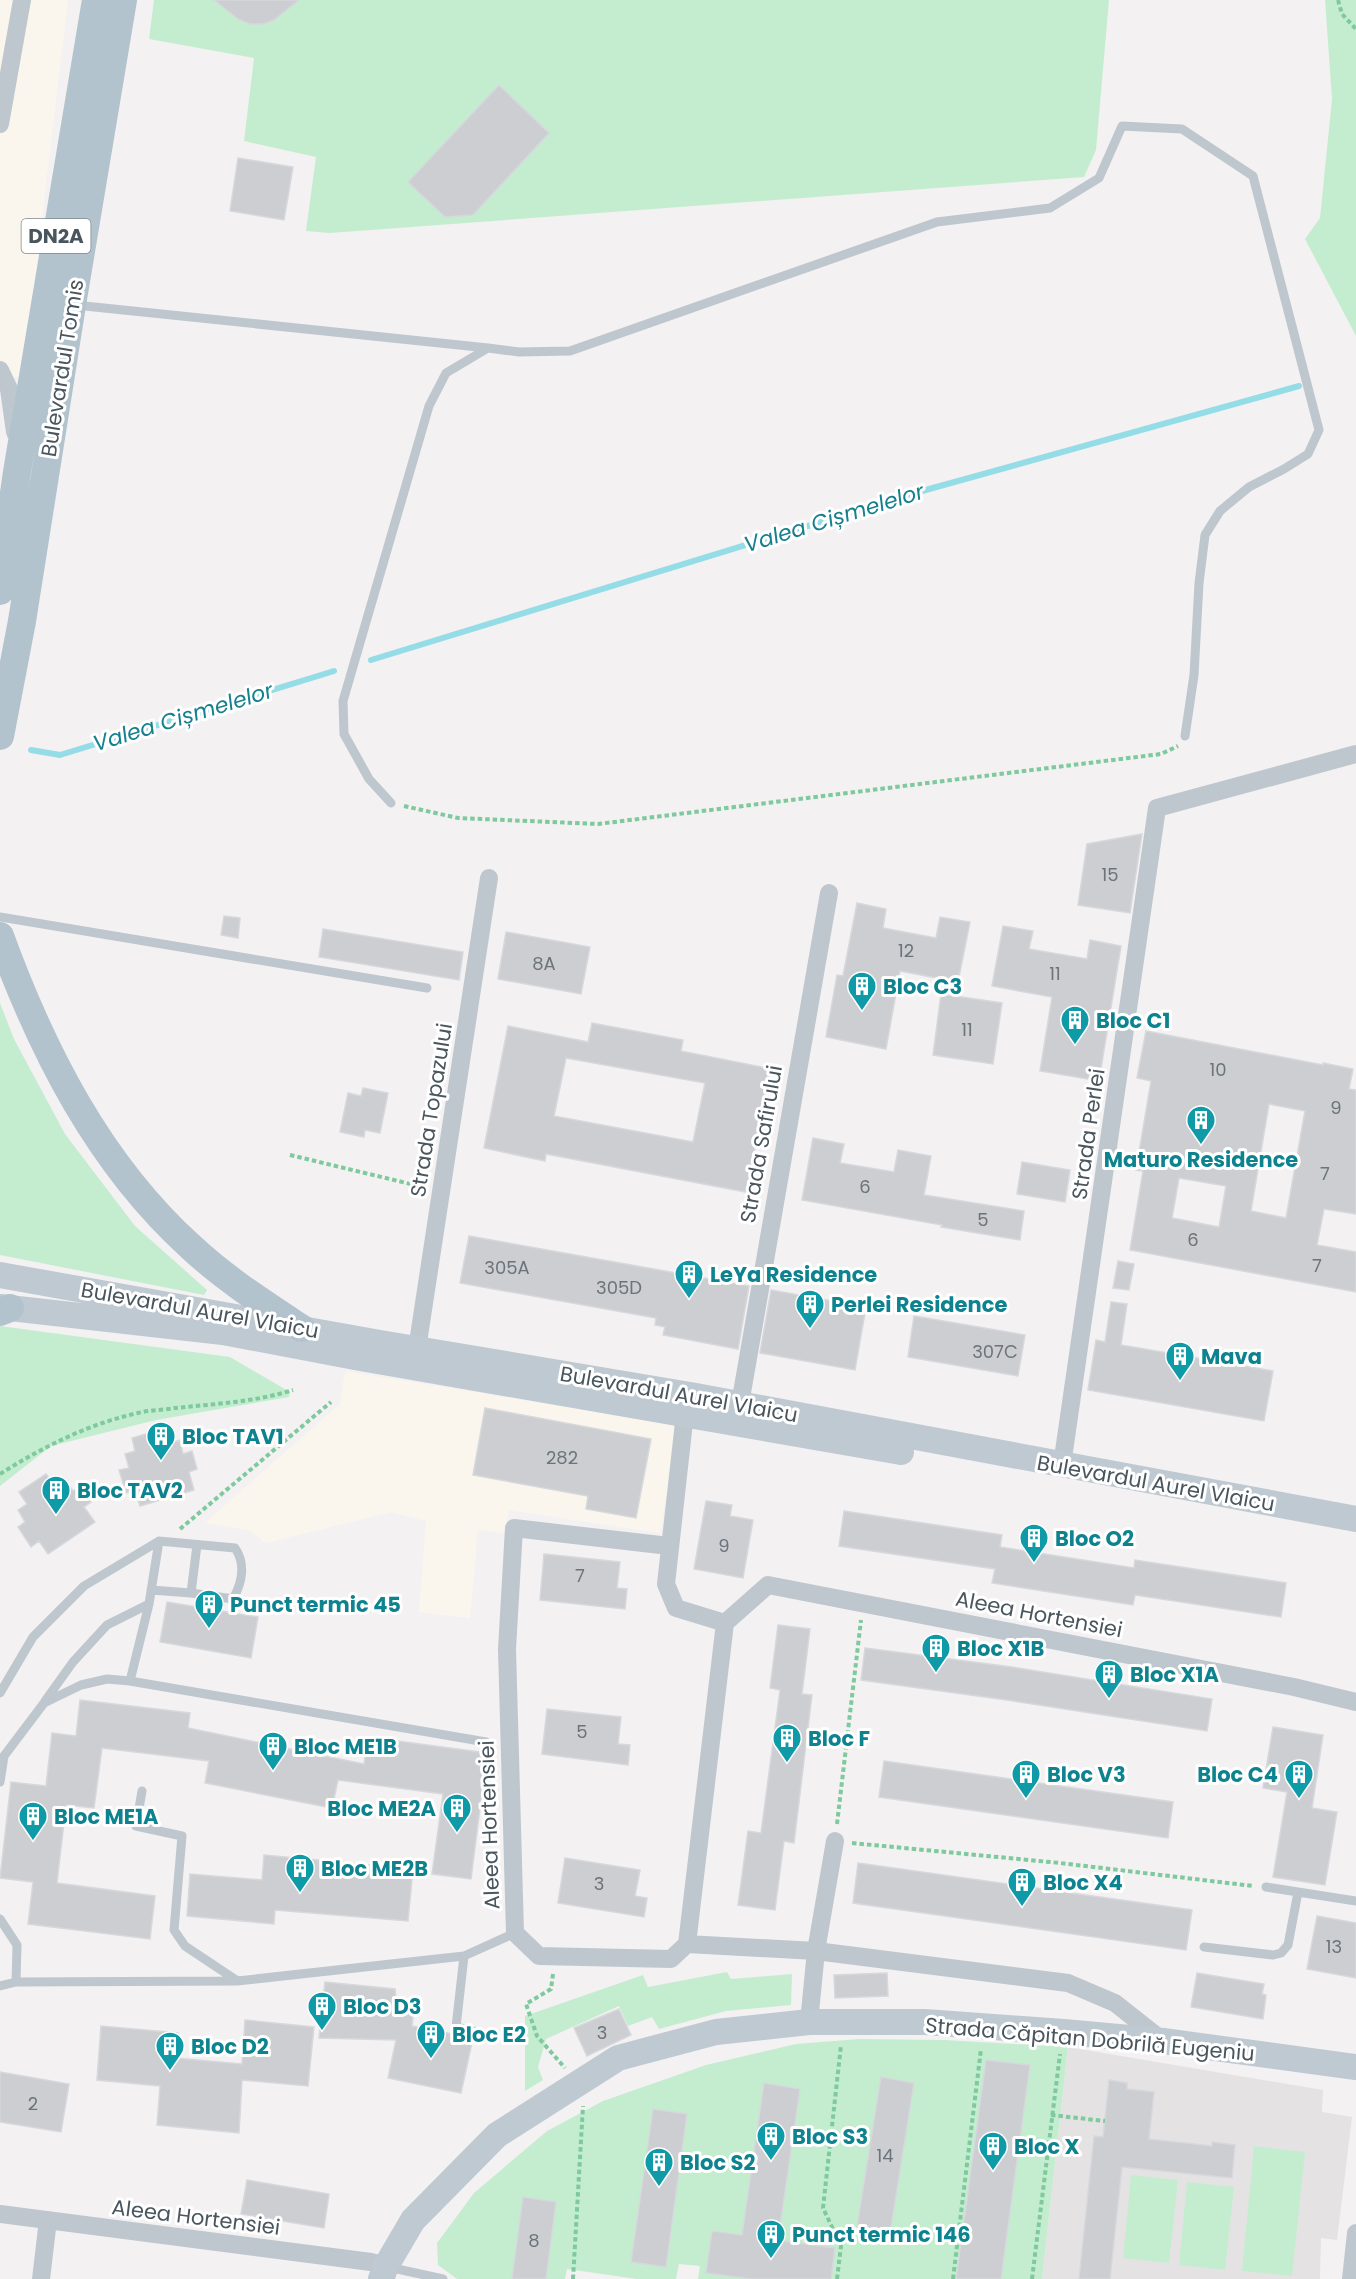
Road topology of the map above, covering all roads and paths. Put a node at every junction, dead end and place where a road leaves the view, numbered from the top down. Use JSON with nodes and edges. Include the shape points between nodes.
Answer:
{"nodes":[{"id":1,"x":22,"y":0,"type":"edge"},
{"id":2,"x":96,"y":0,"type":"edge"},
{"id":3,"x":123,"y":0,"type":"edge"},
{"id":4,"x":1338,"y":0,"type":"edge"},
{"id":5,"x":1356,"y":28,"type":"edge"},
{"id":6,"x":0,"y":124,"type":"edge"},
{"id":7,"x":72,"y":305,"type":"junction"},
{"id":8,"x":488,"y":348,"type":"junction"},
{"id":9,"x":0,"y":370,"type":"edge"},
{"id":10,"x":17,"y":472,"type":"junction"},
{"id":11,"x":0,"y":591,"type":"edge"},
{"id":12,"x":0,"y":736,"type":"edge"},
{"id":13,"x":1185,"y":736,"type":"joint"},
{"id":14,"x":1356,"y":754,"type":"edge"},
{"id":15,"x":392,"y":803,"type":"joint"},
{"id":16,"x":489,"y":878,"type":"dead end"},
{"id":17,"x":829,"y":893,"type":"dead end"},
{"id":18,"x":0,"y":917,"type":"edge"},
{"id":19,"x":0,"y":936,"type":"edge"},
{"id":20,"x":427,"y":988,"type":"dead end"},
{"id":21,"x":290,"y":1155,"type":"dead end"},
{"id":22,"x":441,"y":1191,"type":"junction"},
{"id":23,"x":0,"y":1275,"type":"edge"},
{"id":24,"x":3,"y":1309,"type":"edge"},
{"id":25,"x":301,"y":1328,"type":"junction"},
{"id":26,"x":417,"y":1349,"type":"junction"},
{"id":27,"x":293,"y":1390,"type":"dead end"},
{"id":28,"x":331,"y":1402,"type":"dead end"},
{"id":29,"x":740,"y":1404,"type":"junction"},
{"id":30,"x":685,"y":1413,"type":"junction"},
{"id":31,"x":1062,"y":1465,"type":"junction"},
{"id":32,"x":0,"y":1474,"type":"edge"},
{"id":33,"x":1356,"y":1519,"type":"edge"},
{"id":34,"x":1356,"y":1533,"type":"edge"},
{"id":35,"x":162,"y":1542,"type":"junction"},
{"id":36,"x":197,"y":1545,"type":"junction"},
{"id":37,"x":669,"y":1546,"type":"junction"},
{"id":38,"x":151,"y":1590,"type":"junction"},
{"id":39,"x":190,"y":1593,"type":"junction"},
{"id":40,"x":863,"y":1602,"type":"junction"},
{"id":41,"x":149,"y":1604,"type":"junction"},
{"id":42,"x":725,"y":1623,"type":"junction"},
{"id":43,"x":130,"y":1681,"type":"junction"},
{"id":44,"x":0,"y":1693,"type":"edge"},
{"id":45,"x":1356,"y":1702,"type":"edge"},
{"id":46,"x":44,"y":1703,"type":"junction"},
{"id":47,"x":486,"y":1742,"type":"dead end"},
{"id":48,"x":0,"y":1782,"type":"edge"},
{"id":49,"x":142,"y":1791,"type":"dead end"},
{"id":50,"x":835,"y":1841,"type":"junction"},
{"id":51,"x":1266,"y":1887,"type":"joint"},
{"id":52,"x":1298,"y":1892,"type":"junction"},
{"id":53,"x":1356,"y":1901,"type":"edge"},
{"id":54,"x":0,"y":1919,"type":"edge"},
{"id":55,"x":515,"y":1933,"type":"junction"},
{"id":56,"x":687,"y":1944,"type":"junction"},
{"id":57,"x":1204,"y":1947,"type":"dead end"},
{"id":58,"x":816,"y":1952,"type":"junction"},
{"id":59,"x":464,"y":1956,"type":"junction"},
{"id":60,"x":554,"y":1956,"type":"junction"},
{"id":61,"x":237,"y":1981,"type":"junction"},
{"id":62,"x":16,"y":1982,"type":"junction"},
{"id":63,"x":0,"y":1986,"type":"edge"},
{"id":64,"x":809,"y":2022,"type":"junction"},
{"id":65,"x":482,"y":2033,"type":"dead end"},
{"id":66,"x":1163,"y":2042,"type":"junction"},
{"id":67,"x":841,"y":2043,"type":"dead end"},
{"id":68,"x":981,"y":2045,"type":"dead end"},
{"id":69,"x":1061,"y":2051,"type":"dead end"},
{"id":70,"x":1356,"y":2067,"type":"edge"},
{"id":71,"x":565,"y":2068,"type":"dead end"},
{"id":72,"x":584,"y":2100,"type":"dead end"},
{"id":73,"x":1051,"y":2115,"type":"junction"},
{"id":74,"x":1105,"y":2121,"type":"dead end"},
{"id":75,"x":0,"y":2214,"type":"edge"},
{"id":76,"x":48,"y":2220,"type":"junction"},
{"id":77,"x":1356,"y":2233,"type":"edge"},
{"id":78,"x":383,"y":2273,"type":"edge"},
{"id":79,"x":41,"y":2279,"type":"edge"},
{"id":80,"x":443,"y":2279,"type":"edge"},
{"id":81,"x":573,"y":2279,"type":"edge"},
{"id":82,"x":837,"y":2279,"type":"edge"},
{"id":83,"x":953,"y":2279,"type":"edge"},
{"id":84,"x":1032,"y":2279,"type":"edge"},
{"id":85,"x":1351,"y":2279,"type":"edge"}],
"edges":[{"from":1,"to":6,"type":"street"},
{"from":2,"to":10,"type":"main road","name":"Bulevardul Tomis","number":"DN2A"},
{"from":3,"to":7,"type":"main road","name":"Bulevardul Tomis","number":"DN2A"},
{"from":4,"to":5,"type":"path","via":[[1342,14]]},
{"from":7,"to":8,"type":"lane"},
{"from":7,"to":12,"type":"main road","name":"Bulevardul Tomis","number":"DN2A"},
{"from":8,"to":13,"type":"lane","via":[[570,351],[937,222],[1050,208],[1099,178],[1122,126],[1182,129],[1253,176],[1319,430],[1308,454],[1249,487],[1220,511],[1205,535]]},
{"from":8,"to":15,"type":"lane","via":[[446,373],[429,406],[343,701],[344,734],[369,779]]},
{"from":9,"to":10,"type":"street","via":[[14,412]]},
{"from":10,"to":11,"type":"main road","name":"Bulevardul Tomis","number":"DN2A"},
{"from":13,"to":15,"type":"path","via":[[1180,746],[1161,754],[598,824],[458,818]]},
{"from":14,"to":31,"type":"street","name":"Strada Perlei","via":[[1157,808]]},
{"from":16,"to":22,"type":"street","name":"Strada Topazului"},
{"from":17,"to":29,"type":"street","name":"Strada Safirului"},
{"from":18,"to":20,"type":"lane"},
{"from":19,"to":25,"type":"main road","via":[[53,1062],[91,1128],[136,1191],[191,1247]]},
{"from":21,"to":22,"type":"path"},
{"from":22,"to":26,"type":"street","name":"Strada Topazului"},
{"from":23,"to":25,"type":"main road","name":"Bulevardul Aurel Vlaicu"},
{"from":24,"to":30,"type":"main road","name":"Bulevardul Aurel Vlaicu","via":[[223,1332]]},
{"from":25,"to":26,"type":"main road","name":"Bulevardul Aurel Vlaicu"},
{"from":26,"to":29,"type":"main road","name":"Bulevardul Aurel Vlaicu"},
{"from":27,"to":32,"type":"path","via":[[139,1412],[62,1438]]},
{"from":28,"to":35,"type":"path"},
{"from":29,"to":31,"type":"main road","name":"Bulevardul Aurel Vlaicu"},
{"from":30,"to":34,"type":"main road","name":"Bulevardul Aurel Vlaicu"},
{"from":30,"to":37,"type":"street"},
{"from":31,"to":33,"type":"main road","name":"Bulevardul Aurel Vlaicu"},
{"from":35,"to":36,"type":"lane"},
{"from":35,"to":38,"type":"lane"},
{"from":35,"to":44,"type":"lane","via":[[84,1587],[33,1637]]},
{"from":36,"to":39,"type":"lane"},
{"from":36,"to":39,"type":"lane","via":[[235,1548],[242,1559],[240,1587],[233,1599]]},
{"from":37,"to":42,"type":"street","via":[[666,1584],[676,1608]]},
{"from":37,"to":55,"type":"street","name":"Aleea Hortensiei","via":[[514,1528],[507,1649]]},
{"from":38,"to":39,"type":"lane"},
{"from":38,"to":41,"type":"lane"},
{"from":40,"to":42,"type":"street","name":"Aleea Hortensiei","via":[[768,1586]]},
{"from":40,"to":45,"type":"street","name":"Aleea Hortensiei"},
{"from":40,"to":50,"type":"path"},
{"from":41,"to":43,"type":"lane"},
{"from":41,"to":46,"type":"lane","via":[[107,1625],[73,1662]]},
{"from":42,"to":56,"type":"street"},
{"from":43,"to":46,"type":"lane","via":[[107,1679],[81,1684]]},
{"from":43,"to":47,"type":"lane"},
{"from":46,"to":48,"type":"lane","via":[[4,1756]]},
{"from":49,"to":61,"type":"lane","via":[[136,1826],[182,1836],[174,1930],[185,1946]]},
{"from":50,"to":51,"type":"path"},
{"from":50,"to":58,"type":"street"},
{"from":51,"to":52,"type":"lane"},
{"from":52,"to":53,"type":"lane"},
{"from":52,"to":57,"type":"lane","via":[[1288,1945],[1281,1953]]},
{"from":54,"to":62,"type":"lane","via":[[17,1945]]},
{"from":55,"to":59,"type":"lane"},
{"from":55,"to":60,"type":"street","name":"Aleea Hortensiei","via":[[539,1956]]},
{"from":56,"to":58,"type":"street"},
{"from":56,"to":60,"type":"street","name":"Aleea Hortensiei","via":[[671,1959]]},
{"from":58,"to":64,"type":"street"},
{"from":58,"to":66,"type":"street","via":[[1068,1983],[1115,2002]]},
{"from":59,"to":61,"type":"lane"},
{"from":59,"to":65,"type":"lane","via":[[456,2027]]},
{"from":60,"to":71,"type":"path","via":[[551,1989],[525,2004],[537,2036]]},
{"from":61,"to":62,"type":"lane"},
{"from":62,"to":63,"type":"lane"},
{"from":64,"to":66,"type":"main road","name":"Strada Căpitan Dobrilă Eugeniu","via":[[925,2022]]},
{"from":64,"to":78,"type":"main road","name":"Strada Căpitan Dobrilă Eugeniu","via":[[716,2032],[618,2058],[497,2135],[413,2220]]},
{"from":66,"to":70,"type":"main road","name":"Strada Căpitan Dobrilă Eugeniu"},
{"from":67,"to":82,"type":"path","via":[[823,2208],[841,2246]]},
{"from":68,"to":83,"type":"path"},
{"from":69,"to":73,"type":"path"},
{"from":72,"to":81,"type":"path"},
{"from":73,"to":74,"type":"path"},
{"from":73,"to":84,"type":"path"},
{"from":75,"to":76,"type":"street","name":"Aleea Hortensiei"},
{"from":76,"to":78,"type":"street","name":"Aleea Hortensiei","via":[[371,2262]]},
{"from":76,"to":79,"type":"street"},
{"from":77,"to":85,"type":"street"},
{"from":78,"to":80,"type":"lane"}]}
